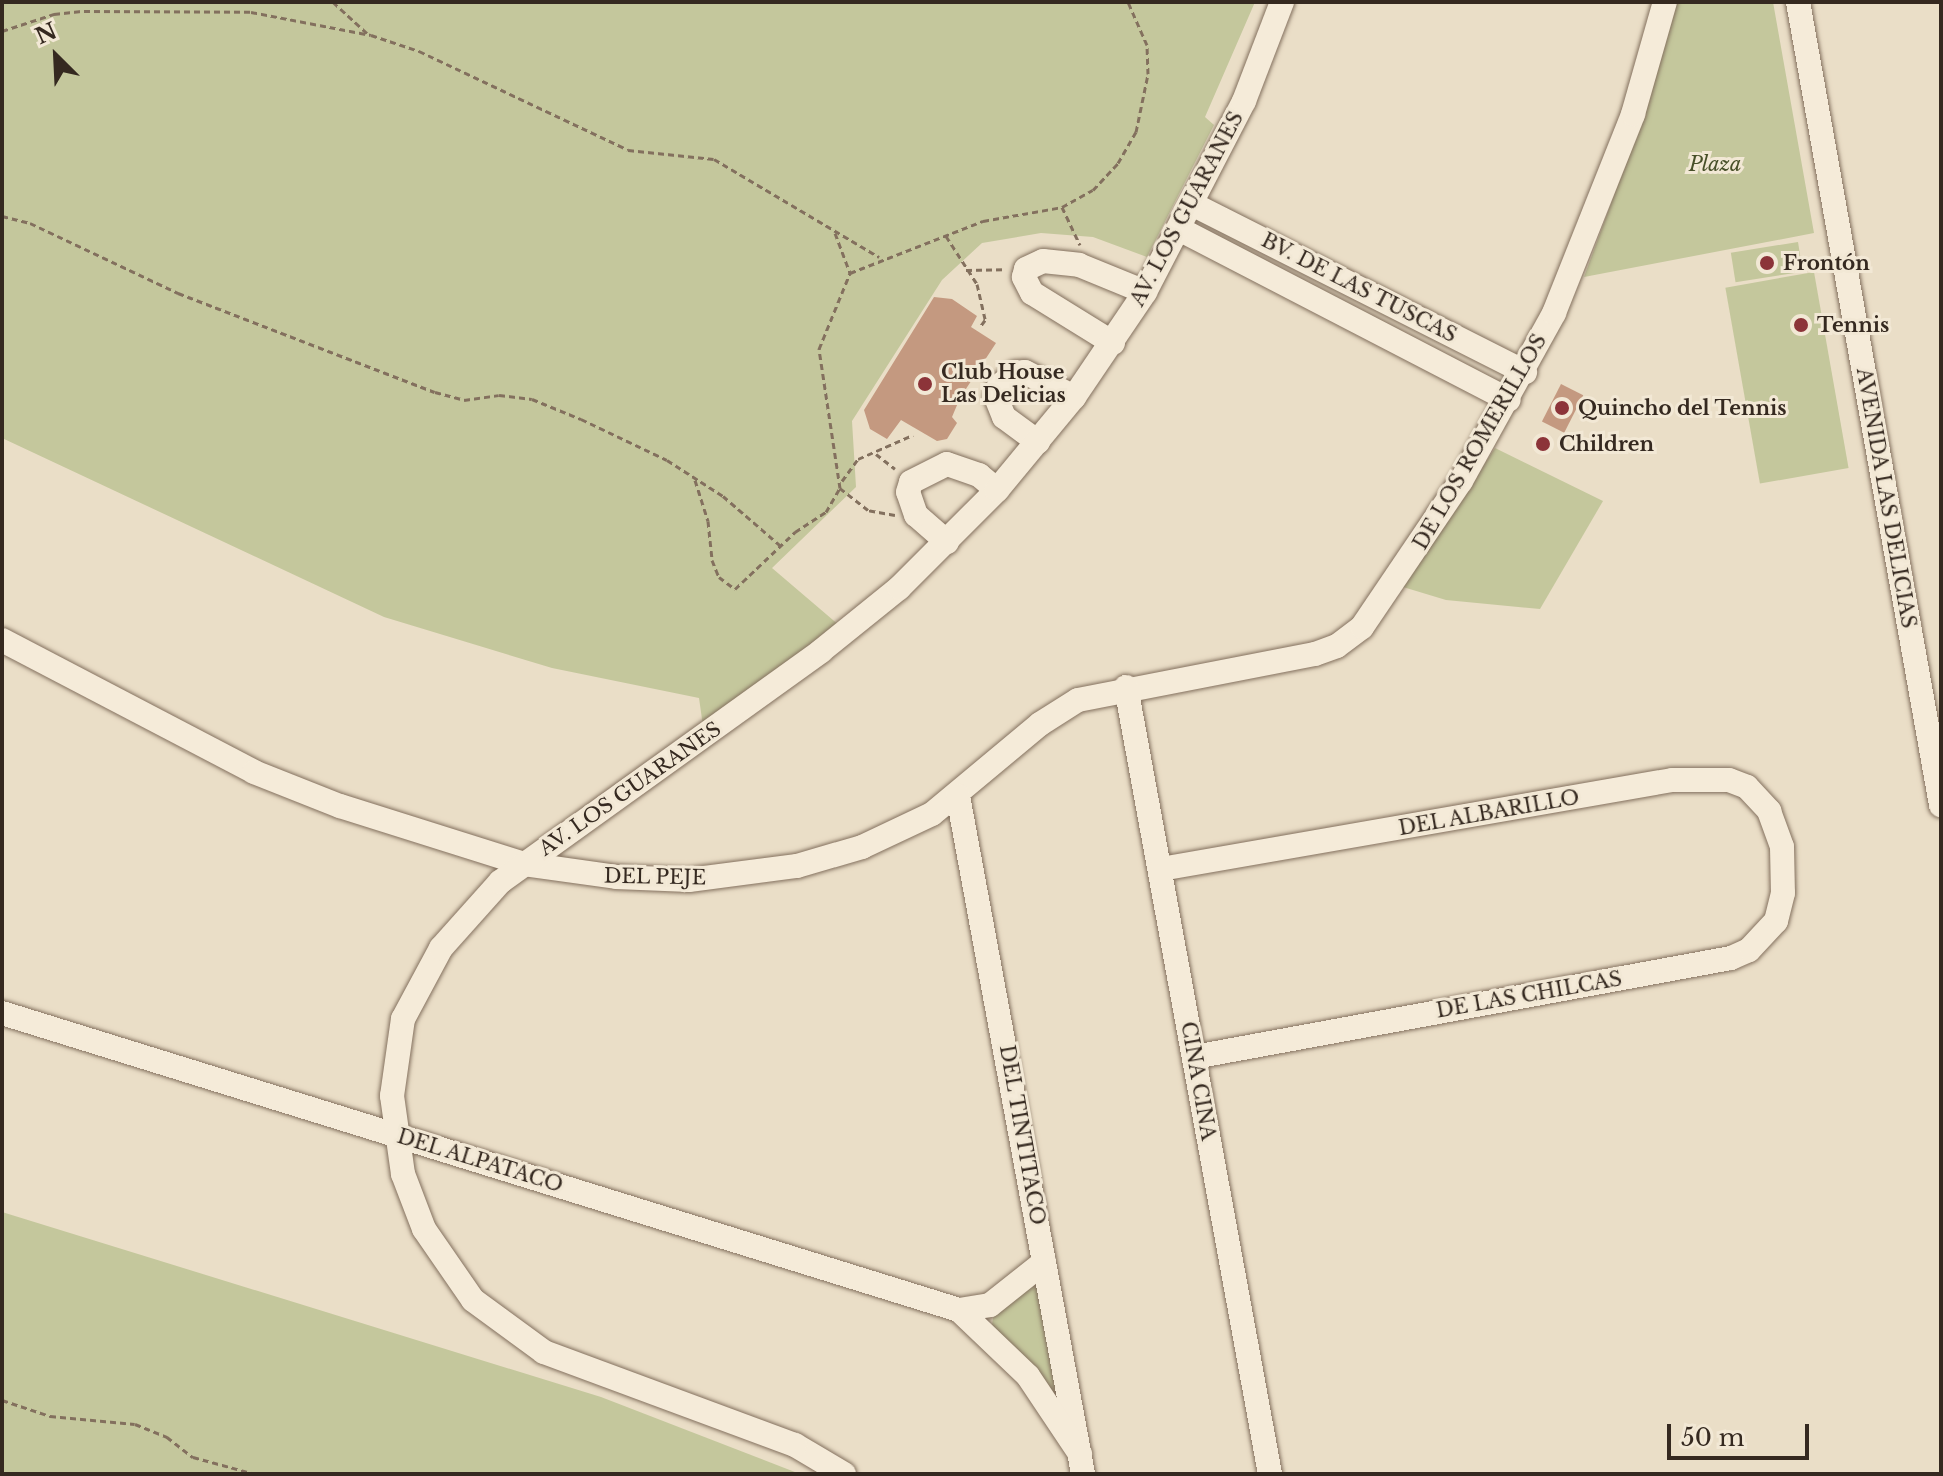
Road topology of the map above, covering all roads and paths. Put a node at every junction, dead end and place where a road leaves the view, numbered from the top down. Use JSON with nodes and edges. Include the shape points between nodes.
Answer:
{"nodes":[{"id":1,"x":333,"y":2,"type":"edge"},
{"id":2,"x":1128,"y":2,"type":"edge"},
{"id":3,"x":1282,"y":2,"type":"edge"},
{"id":4,"x":1665,"y":2,"type":"edge"},
{"id":5,"x":1798,"y":2,"type":"edge"},
{"id":6,"x":2,"y":31,"type":"edge"},
{"id":7,"x":371,"y":35,"type":"junction"},
{"id":8,"x":1194,"y":205,"type":"junction"},
{"id":9,"x":1062,"y":207,"type":"junction"},
{"id":10,"x":2,"y":216,"type":"edge"},
{"id":11,"x":833,"y":230,"type":"junction"},
{"id":12,"x":1181,"y":230,"type":"junction"},
{"id":13,"x":946,"y":236,"type":"junction"},
{"id":14,"x":879,"y":257,"type":"junction"},
{"id":15,"x":1079,"y":265,"type":"junction"},
{"id":16,"x":965,"y":270,"type":"junction"},
{"id":17,"x":850,"y":273,"type":"junction"},
{"id":18,"x":1025,"y":274,"type":"junction"},
{"id":19,"x":1145,"y":292,"type":"junction"},
{"id":20,"x":980,"y":327,"type":"dead end"},
{"id":21,"x":1113,"y":343,"type":"junction"},
{"id":22,"x":1525,"y":372,"type":"junction"},
{"id":23,"x":1074,"y":397,"type":"junction"},
{"id":24,"x":1509,"y":400,"type":"junction"},
{"id":25,"x":913,"y":435,"type":"dead end"},
{"id":26,"x":1038,"y":442,"type":"junction"},
{"id":27,"x":695,"y":480,"type":"junction"},
{"id":28,"x":840,"y":488,"type":"junction"},
{"id":29,"x":997,"y":490,"type":"junction"},
{"id":30,"x":915,"y":513,"type":"junction"},
{"id":31,"x":947,"y":542,"type":"junction"},
{"id":32,"x":781,"y":546,"type":"junction"},
{"id":33,"x":2,"y":640,"type":"edge"},
{"id":34,"x":1302,"y":657,"type":"joint"},
{"id":35,"x":1126,"y":687,"type":"junction"},
{"id":36,"x":958,"y":796,"type":"junction"},
{"id":37,"x":1941,"y":805,"type":"edge"},
{"id":38,"x":1782,"y":847,"type":"joint"},
{"id":39,"x":524,"y":864,"type":"junction"},
{"id":40,"x":1161,"y":869,"type":"junction"},
{"id":41,"x":2,"y":1013,"type":"edge"},
{"id":42,"x":1194,"y":1057,"type":"junction"},
{"id":43,"x":395,"y":1135,"type":"junction"},
{"id":44,"x":1044,"y":1262,"type":"junction"},
{"id":45,"x":990,"y":1305,"type":"junction"},
{"id":46,"x":959,"y":1310,"type":"junction"},
{"id":47,"x":987,"y":1334,"type":"junction"},
{"id":48,"x":2,"y":1400,"type":"edge"},
{"id":49,"x":1082,"y":1464,"type":"edge"},
{"id":50,"x":255,"y":1474,"type":"edge"},
{"id":51,"x":844,"y":1474,"type":"edge"},
{"id":52,"x":1270,"y":1474,"type":"edge"}],
"edges":[{"from":1,"to":7,"type":"path"},
{"from":2,"to":9,"type":"path","via":[[1147,45],[1148,74],[1136,132],[1118,163],[1093,190]]},
{"from":3,"to":8,"type":"street","name":"AV. LOS GUARANES","via":[[1244,101]]},
{"from":4,"to":22,"type":"street","name":"DE LOS ROMERILLOS","via":[[1612,173],[1572,275]]},
{"from":5,"to":37,"type":"street","name":"AVENIDA LAS DELICIAS"},
{"from":6,"to":7,"type":"path","via":[[84,11],[251,12]]},
{"from":7,"to":11,"type":"path","via":[[419,51],[628,150],[714,159]]},
{"from":8,"to":12,"type":"street","name":"AV. LOS GUARANES"},
{"from":8,"to":22,"type":"street","name":"BV. DE LAS TUSCAS"},
{"from":9,"to":13,"type":"path","via":[[983,221]]},
{"from":9,"to":15,"type":"path","via":[[1080,241]]},
{"from":10,"to":27,"type":"path","via":[[30,223],[178,293],[435,392],[464,400],[499,395],[532,399],[667,460]]},
{"from":11,"to":14,"type":"path"},
{"from":11,"to":17,"type":"path"},
{"from":12,"to":19,"type":"street","name":"AV. LOS GUARANES"},
{"from":12,"to":24,"type":"street","name":"BV. DE LAS TUSCAS"},
{"from":13,"to":14,"type":"path"},
{"from":13,"to":16,"type":"path"},
{"from":14,"to":17,"type":"path"},
{"from":15,"to":18,"type":"street","via":[[1043,261]]},
{"from":15,"to":19,"type":"street"},
{"from":16,"to":18,"type":"path","via":[[976,266]]},
{"from":16,"to":20,"type":"path","via":[[977,284],[983,306]]},
{"from":17,"to":28,"type":"path","via":[[819,349]]},
{"from":18,"to":21,"type":"street","via":[[1032,293]]},
{"from":19,"to":21,"type":"street","name":"AV. LOS GUARANES"},
{"from":21,"to":23,"type":"street","name":"AV. LOS GUARANES"},
{"from":22,"to":24,"type":"street","name":"DE LOS ROMERILLOS"},
{"from":23,"to":26,"type":"street","name":"AV. LOS GUARANES"},
{"from":23,"to":26,"type":"street","via":[[1025,372],[999,386],[996,397],[1004,417]]},
{"from":24,"to":34,"type":"street","name":"DE LOS ROMERILLOS","via":[[1368,619],[1337,646]]},
{"from":25,"to":28,"type":"path","via":[[858,459],[844,472]]},
{"from":26,"to":29,"type":"street","name":"AV. LOS GUARANES"},
{"from":27,"to":32,"type":"path","via":[[735,505]]},
{"from":27,"to":32,"type":"path","via":[[708,521],[712,560],[730,588],[744,582]]},
{"from":28,"to":30,"type":"path","via":[[868,510],[887,516]]},
{"from":28,"to":32,"type":"path","via":[[826,512]]},
{"from":29,"to":30,"type":"street","via":[[979,475],[947,464],[911,482]]},
{"from":29,"to":31,"type":"street","name":"AV. LOS GUARANES"},
{"from":30,"to":31,"type":"street"},
{"from":31,"to":39,"type":"street","name":"AV. LOS GUARANES","via":[[821,651]]},
{"from":33,"to":39,"type":"street","name":"DEL PEJE","via":[[254,772],[340,806]]},
{"from":34,"to":35,"type":"street","name":"DEL PEJE"},
{"from":35,"to":36,"type":"street","name":"DEL PEJE","via":[[1061,709]]},
{"from":35,"to":40,"type":"street","name":"CINA CINA"},
{"from":36,"to":39,"type":"street","name":"DEL PEJE","via":[[862,847],[767,872],[648,879]]},
{"from":36,"to":44,"type":"street","name":"DEL TINTITACO"},
{"from":38,"to":40,"type":"street","name":"DEL ALBARILLO","via":[[1759,797],[1729,780],[1672,780]]},
{"from":38,"to":42,"type":"street","name":"DE LAS CHILCAS","via":[[1784,885],[1776,921],[1749,950],[1731,958]]},
{"from":39,"to":43,"type":"street","name":"AV. LOS GUARANES","via":[[454,931],[411,998],[395,1068]]},
{"from":40,"to":42,"type":"street","name":"CINA CINA"},
{"from":41,"to":43,"type":"street","name":"DEL ALPATACO"},
{"from":42,"to":52,"type":"street","name":"CINA CINA"},
{"from":43,"to":46,"type":"street","name":"DEL ALPATACO"},
{"from":43,"to":51,"type":"street","name":"AV. LOS GUARANES","via":[[424,1229],[458,1283],[503,1326],[573,1364],[795,1445]]},
{"from":44,"to":45,"type":"street","name":"DEL ALPATACO"},
{"from":44,"to":49,"type":"street","name":"DEL TINTITACO"},
{"from":45,"to":46,"type":"street","name":"DEL ALPATACO"},
{"from":45,"to":47,"type":"street"},
{"from":46,"to":47,"type":"street","name":"DEL ALPATACO"},
{"from":47,"to":49,"type":"street","name":"DEL ALPATACO","via":[[1028,1376]]},
{"from":48,"to":50,"type":"path","via":[[50,1416],[135,1424],[193,1457]]}]}
